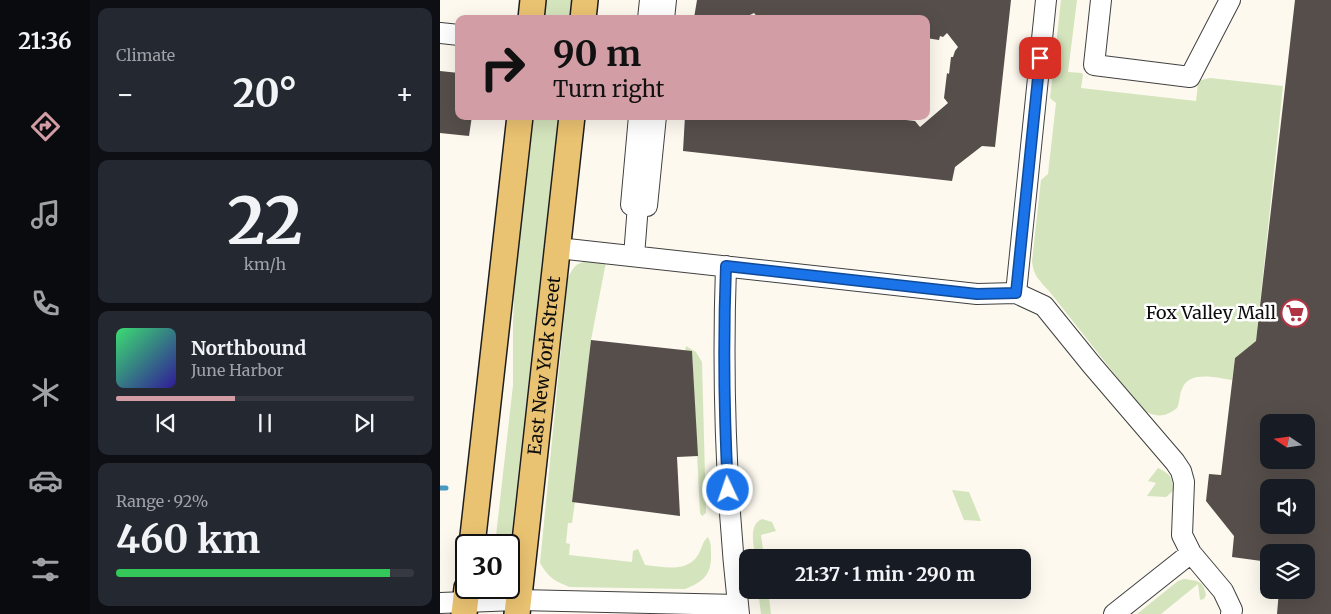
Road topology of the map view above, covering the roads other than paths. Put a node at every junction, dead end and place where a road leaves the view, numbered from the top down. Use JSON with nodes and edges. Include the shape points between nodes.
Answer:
{"nodes":[{"id":1,"x":533,"y":0,"type":"edge"},
{"id":2,"x":585,"y":0,"type":"edge"},
{"id":3,"x":650,"y":0,"type":"edge"},
{"id":4,"x":666,"y":0,"type":"edge"},
{"id":5,"x":1046,"y":0,"type":"edge"},
{"id":6,"x":1101,"y":0,"type":"edge"},
{"id":7,"x":1230,"y":0,"type":"edge"},
{"id":8,"x":531,"y":15,"type":"edge"},
{"id":9,"x":583,"y":15,"type":"edge"},
{"id":10,"x":648,"y":15,"type":"edge"},
{"id":11,"x":664,"y":15,"type":"edge"},
{"id":12,"x":440,"y":33,"type":"edge"},
{"id":13,"x":455,"y":35,"type":"edge"},
{"id":14,"x":520,"y":120,"type":"edge"},
{"id":15,"x":572,"y":120,"type":"edge"},
{"id":16,"x":639,"y":120,"type":"edge"},
{"id":17,"x":656,"y":120,"type":"edge"},
{"id":18,"x":638,"y":206,"type":"junction"},
{"id":19,"x":558,"y":248,"type":"junction"},
{"id":20,"x":634,"y":256,"type":"junction"},
{"id":21,"x":726,"y":266,"type":"junction"},
{"id":22,"x":1016,"y":293,"type":"junction"},
{"id":23,"x":473,"y":534,"type":"edge"},
{"id":24,"x":1191,"y":553,"type":"junction"},
{"id":25,"x":465,"y":601,"type":"edge"},
{"id":26,"x":440,"y":603,"type":"edge"},
{"id":27,"x":518,"y":607,"type":"edge"},
{"id":28,"x":738,"y":609,"type":"edge"},
{"id":29,"x":1114,"y":614,"type":"edge"},
{"id":30,"x":1231,"y":614,"type":"edge"}],
"edges":[{"from":1,"to":8,"type":"main road"},
{"from":2,"to":9,"type":"main road"},
{"from":3,"to":10,"type":"street"},
{"from":4,"to":11,"type":"street"},
{"from":5,"to":22,"type":"street"},
{"from":6,"to":7,"type":"street","via":[[1094,65],[1190,76]]},
{"from":12,"to":13,"type":"street"},
{"from":14,"to":23,"type":"main road"},
{"from":15,"to":19,"type":"main road","name":"East New York Street"},
{"from":16,"to":18,"type":"street","via":[[631,205]]},
{"from":17,"to":18,"type":"street","via":[[648,206]]},
{"from":18,"to":20,"type":"street"},
{"from":19,"to":20,"type":"street"},
{"from":19,"to":27,"type":"main road","name":"East New York Street"},
{"from":20,"to":21,"type":"street"},
{"from":21,"to":22,"type":"street","via":[[977,294]]},
{"from":21,"to":28,"type":"street","via":[[724,414]]},
{"from":22,"to":24,"type":"street","via":[[1044,306],[1175,462],[1184,482],[1182,535]]},
{"from":24,"to":29,"type":"street"},
{"from":24,"to":30,"type":"street","via":[[1223,591]]},
{"from":25,"to":26,"type":"street"},
{"from":25,"to":27,"type":"street"},
{"from":27,"to":28,"type":"street"}]}
